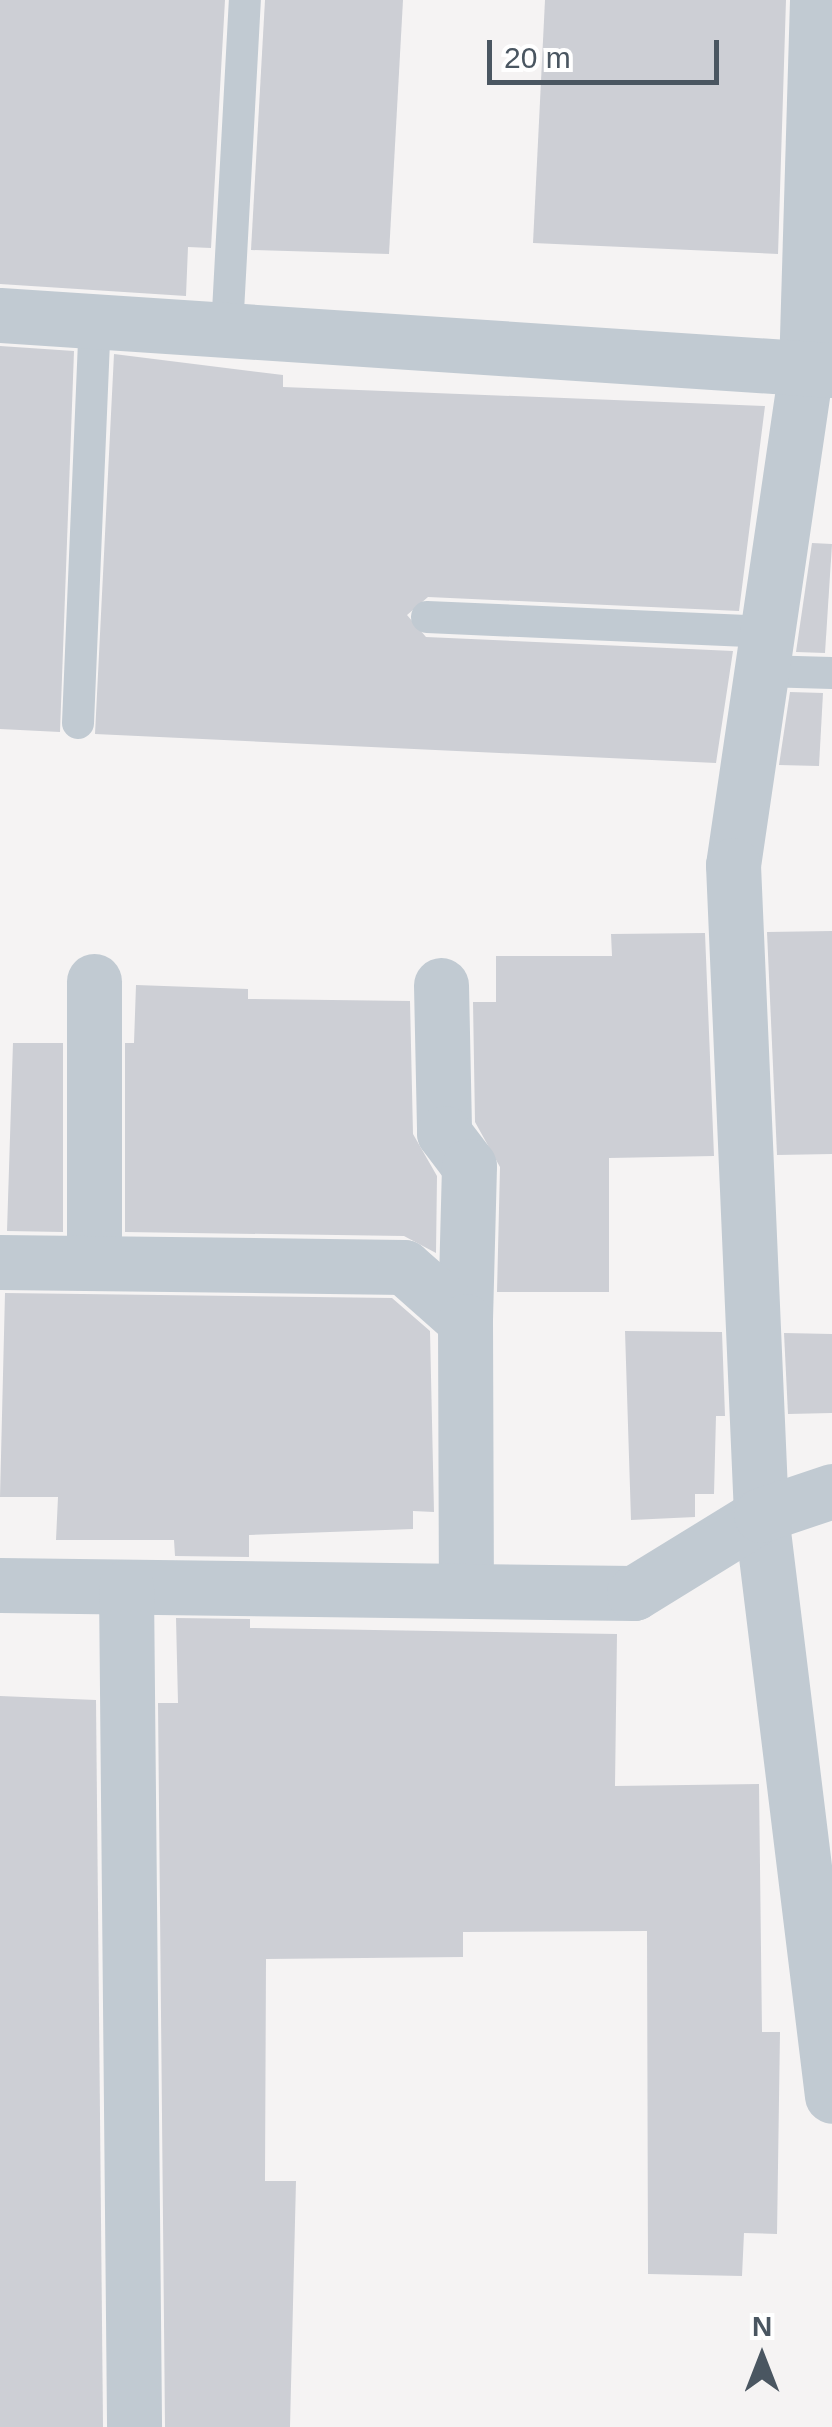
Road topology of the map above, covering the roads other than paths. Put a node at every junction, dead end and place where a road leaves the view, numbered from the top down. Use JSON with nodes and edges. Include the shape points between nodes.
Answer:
{"nodes":[{"id":1,"x":244,"y":0,"type":"edge"},
{"id":2,"x":817,"y":0,"type":"edge"},
{"id":3,"x":0,"y":315,"type":"edge"},
{"id":4,"x":96,"y":321,"type":"junction"},
{"id":5,"x":227,"y":330,"type":"junction"},
{"id":6,"x":819,"y":370,"type":"edge"},
{"id":7,"x":426,"y":617,"type":"dead end"},
{"id":8,"x":765,"y":651,"type":"junction"},
{"id":9,"x":832,"y":673,"type":"edge"},
{"id":10,"x":78,"y":723,"type":"dead end"},
{"id":11,"x":94,"y":982,"type":"dead end"},
{"id":12,"x":442,"y":985,"type":"dead end"},
{"id":13,"x":0,"y":1262,"type":"edge"},
{"id":14,"x":94,"y":1263,"type":"junction"},
{"id":15,"x":465,"y":1321,"type":"junction"},
{"id":16,"x":832,"y":1491,"type":"edge"},
{"id":17,"x":761,"y":1515,"type":"junction"},
{"id":18,"x":0,"y":1584,"type":"edge"},
{"id":19,"x":126,"y":1586,"type":"junction"},
{"id":20,"x":466,"y":1590,"type":"junction"},
{"id":21,"x":819,"y":1906,"type":"edge"},
{"id":22,"x":832,"y":2096,"type":"edge"},
{"id":23,"x":134,"y":2427,"type":"edge"}],
"edges":[{"from":1,"to":5,"type":"lane"},
{"from":2,"to":6,"type":"street"},
{"from":3,"to":4,"type":"street"},
{"from":4,"to":5,"type":"street"},
{"from":4,"to":10,"type":"lane"},
{"from":5,"to":6,"type":"street"},
{"from":6,"to":8,"type":"street"},
{"from":7,"to":8,"type":"lane"},
{"from":8,"to":9,"type":"lane"},
{"from":8,"to":17,"type":"street","via":[[733,864]]},
{"from":11,"to":14,"type":"street"},
{"from":12,"to":15,"type":"street","via":[[444,1133],[469,1166]]},
{"from":13,"to":14,"type":"street"},
{"from":14,"to":15,"type":"street","via":[[404,1267]]},
{"from":15,"to":20,"type":"street"},
{"from":16,"to":17,"type":"street"},
{"from":17,"to":20,"type":"street","via":[[634,1593]]},
{"from":17,"to":21,"type":"street"},
{"from":18,"to":19,"type":"street"},
{"from":19,"to":20,"type":"street"},
{"from":19,"to":23,"type":"street"},
{"from":21,"to":22,"type":"street"}]}
